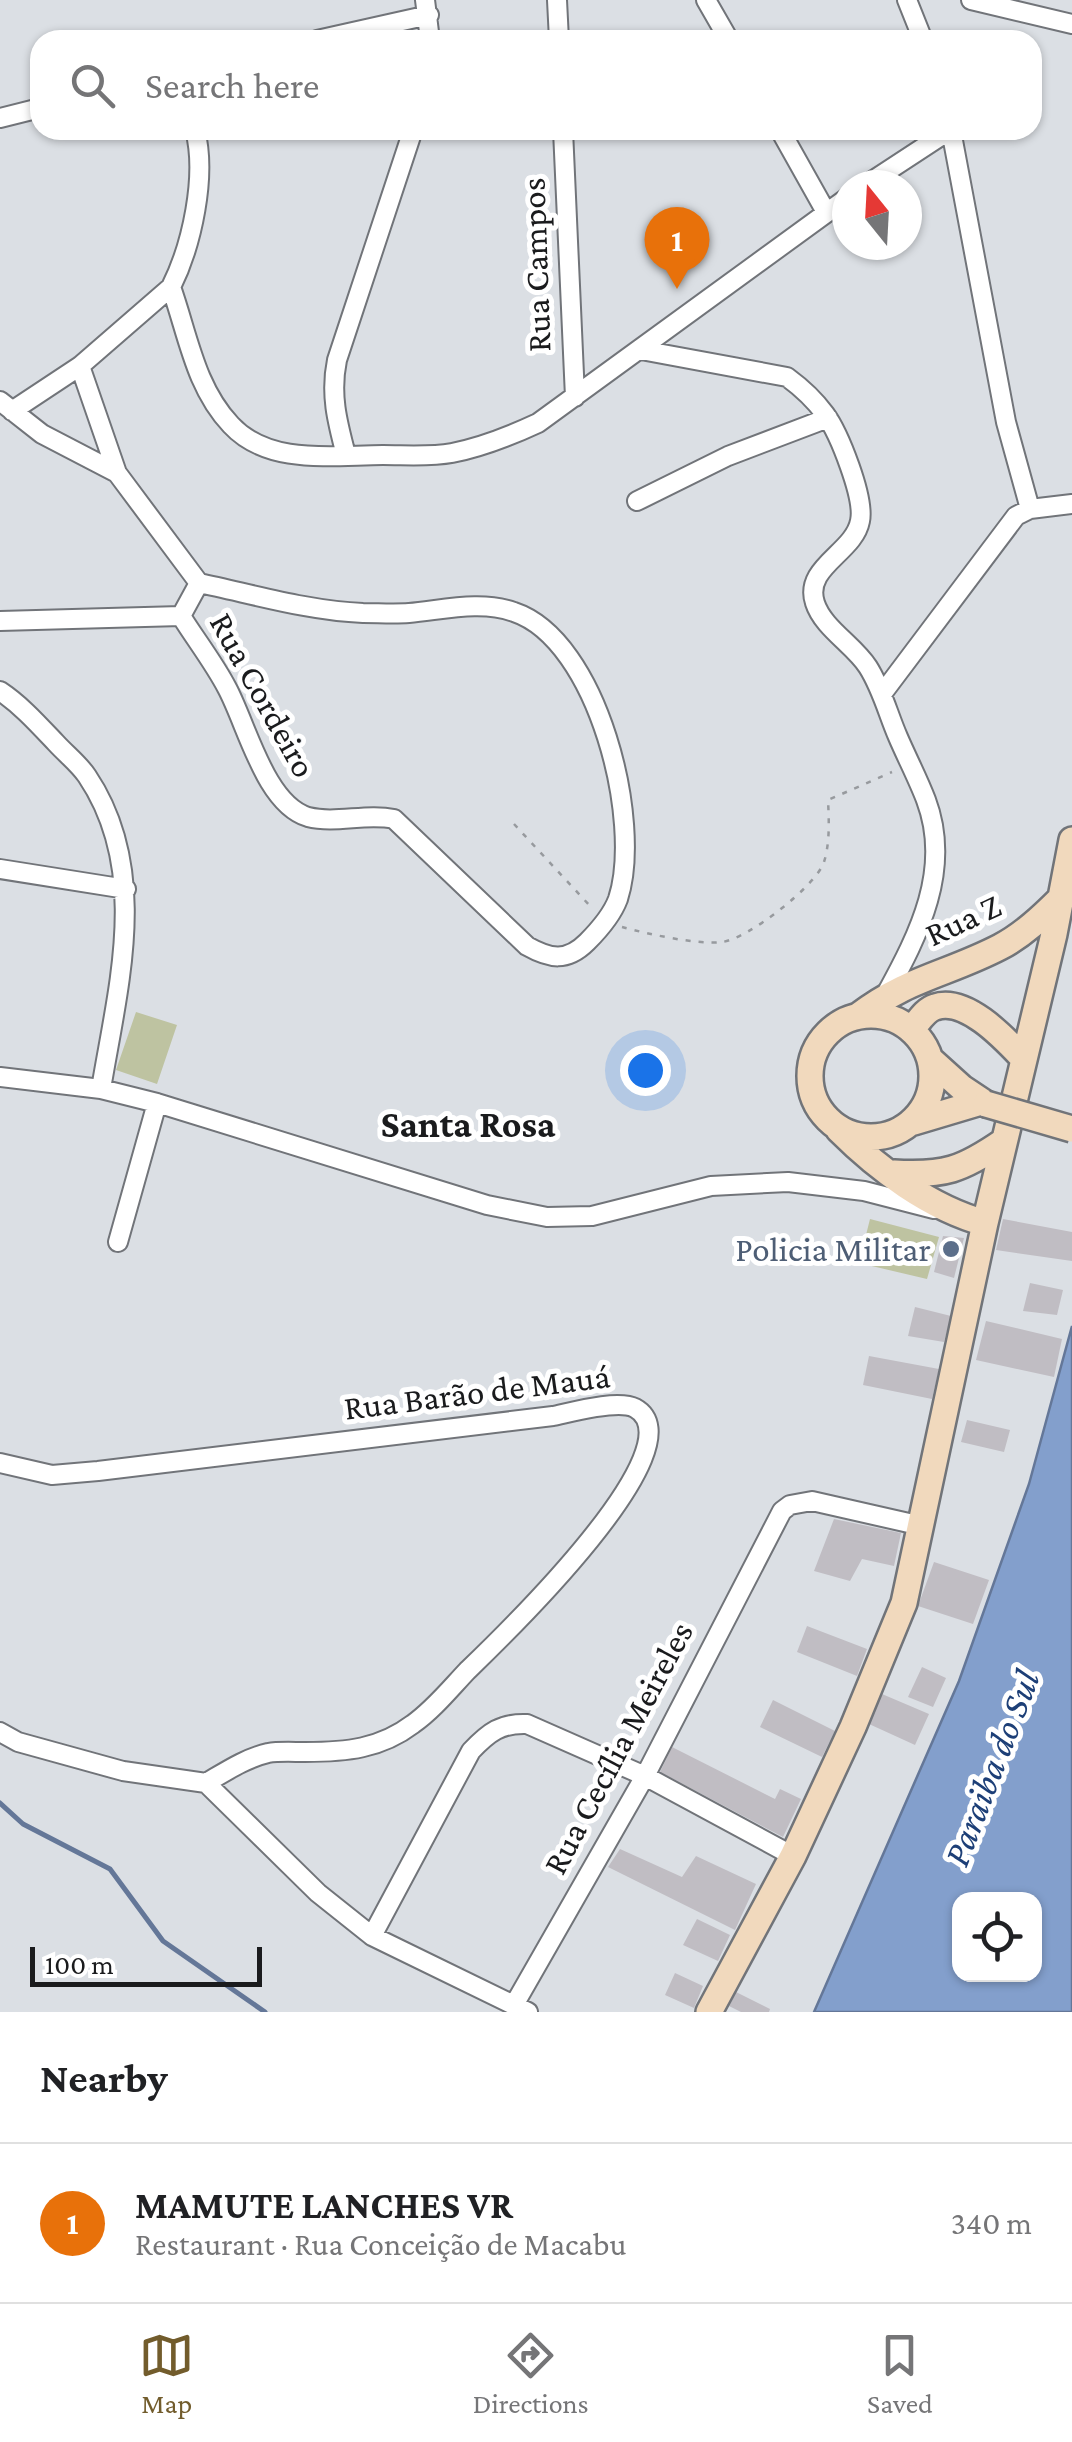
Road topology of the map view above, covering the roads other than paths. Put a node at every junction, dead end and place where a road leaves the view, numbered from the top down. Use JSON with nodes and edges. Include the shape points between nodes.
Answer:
{"nodes":[{"id":1,"x":557,"y":0,"type":"edge"},
{"id":2,"x":706,"y":0,"type":"edge"},
{"id":3,"x":907,"y":0,"type":"edge"},
{"id":4,"x":971,"y":0,"type":"edge"},
{"id":5,"x":427,"y":8,"type":"edge"},
{"id":6,"x":1072,"y":24,"type":"edge"},
{"id":7,"x":351,"y":30,"type":"edge"},
{"id":8,"x":558,"y":30,"type":"edge"},
{"id":9,"x":723,"y":30,"type":"edge"},
{"id":10,"x":919,"y":30,"type":"edge"},
{"id":11,"x":30,"y":110,"type":"edge"},
{"id":12,"x":0,"y":118,"type":"edge"},
{"id":13,"x":197,"y":140,"type":"edge"},
{"id":14,"x":410,"y":140,"type":"edge"},
{"id":15,"x":563,"y":140,"type":"edge"},
{"id":16,"x":786,"y":140,"type":"edge"},
{"id":17,"x":936,"y":140,"type":"edge"},
{"id":18,"x":953,"y":140,"type":"edge"},
{"id":19,"x":889,"y":170,"type":"edge"},
{"id":20,"x":832,"y":208,"type":"edge"},
{"id":21,"x":826,"y":212,"type":"junction"},
{"id":22,"x":171,"y":287,"type":"junction"},
{"id":23,"x":641,"y":350,"type":"junction"},
{"id":24,"x":80,"y":366,"type":"junction"},
{"id":25,"x":575,"y":397,"type":"junction"},
{"id":26,"x":6,"y":406,"type":"edge"},
{"id":27,"x":828,"y":418,"type":"junction"},
{"id":28,"x":346,"y":455,"type":"junction"},
{"id":29,"x":118,"y":473,"type":"junction"},
{"id":30,"x":636,"y":501,"type":"dead end"},
{"id":31,"x":1072,"y":504,"type":"edge"},
{"id":32,"x":1030,"y":508,"type":"junction"},
{"id":33,"x":199,"y":583,"type":"junction"},
{"id":34,"x":181,"y":616,"type":"junction"},
{"id":35,"x":0,"y":621,"type":"edge"},
{"id":36,"x":0,"y":690,"type":"edge"},
{"id":37,"x":882,"y":694,"type":"junction"},
{"id":38,"x":1072,"y":840,"type":"edge"},
{"id":39,"x":0,"y":868,"type":"edge"},
{"id":40,"x":126,"y":890,"type":"junction"},
{"id":41,"x":1062,"y":898,"type":"junction"},
{"id":42,"x":1001,"y":947,"type":"junction"},
{"id":43,"x":1046,"y":966,"type":"junction"},
{"id":44,"x":886,"y":994,"type":"junction"},
{"id":45,"x":858,"y":1016,"type":"junction"},
{"id":46,"x":912,"y":1029,"type":"junction"},
{"id":47,"x":1024,"y":1059,"type":"junction"},
{"id":48,"x":932,"y":1060,"type":"junction"},
{"id":49,"x":0,"y":1077,"type":"edge"},
{"id":50,"x":101,"y":1089,"type":"junction"},
{"id":51,"x":156,"y":1103,"type":"junction"},
{"id":52,"x":984,"y":1103,"type":"junction"},
{"id":53,"x":912,"y":1122,"type":"junction"},
{"id":54,"x":838,"y":1128,"type":"junction"},
{"id":55,"x":1072,"y":1129,"type":"edge"},
{"id":56,"x":1004,"y":1141,"type":"junction"},
{"id":57,"x":888,"y":1173,"type":"junction"},
{"id":58,"x":973,"y":1220,"type":"junction"},
{"id":59,"x":118,"y":1242,"type":"dead end"},
{"id":60,"x":0,"y":1463,"type":"edge"},
{"id":61,"x":922,"y":1526,"type":"junction"},
{"id":62,"x":0,"y":1732,"type":"edge"},
{"id":63,"x":644,"y":1776,"type":"junction"},
{"id":64,"x":206,"y":1782,"type":"junction"},
{"id":65,"x":792,"y":1856,"type":"junction"},
{"id":66,"x":372,"y":1936,"type":"junction"},
{"id":67,"x":521,"y":2008,"type":"edge"},
{"id":68,"x":709,"y":2012,"type":"edge"}],
"edges":[{"from":1,"to":8,"type":"street"},
{"from":2,"to":9,"type":"street"},
{"from":3,"to":10,"type":"street"},
{"from":4,"to":6,"type":"street"},
{"from":5,"to":7,"type":"street"},
{"from":11,"to":12,"type":"street"},
{"from":13,"to":22,"type":"street","via":[[195,214]]},
{"from":14,"to":28,"type":"street","via":[[335,372],[334,411]]},
{"from":15,"to":25,"type":"street","name":"Rua Campos"},
{"from":16,"to":21,"type":"street"},
{"from":17,"to":19,"type":"street"},
{"from":18,"to":32,"type":"street","via":[[1006,422]]},
{"from":20,"to":21,"type":"street"},
{"from":21,"to":23,"type":"street"},
{"from":22,"to":24,"type":"street"},
{"from":22,"to":28,"type":"street","via":[[195,369],[234,429],[259,446],[300,456]]},
{"from":23,"to":25,"type":"street"},
{"from":23,"to":27,"type":"street","via":[[787,377]]},
{"from":24,"to":26,"type":"street"},
{"from":24,"to":29,"type":"street","name":"Rua Cordeiro"},
{"from":25,"to":28,"type":"street","via":[[495,443],[447,454]]},
{"from":26,"to":29,"type":"street","name":"Rua Cordeiro","via":[[42,434]]},
{"from":27,"to":30,"type":"street"},
{"from":27,"to":37,"type":"street","via":[[861,500],[860,524],[821,570],[814,602],[857,651]]},
{"from":29,"to":33,"type":"street","name":"Rua Cordeiro"},
{"from":31,"to":32,"type":"street"},
{"from":32,"to":37,"type":"street","via":[[1002,532]]},
{"from":33,"to":34,"type":"street","name":"Rua Cordeiro"},
{"from":33,"to":34,"type":"street","name":"Rua Cordeiro","via":[[356,612],[480,606],[514,612],[546,629],[577,666],[620,788],[624,868],[605,922],[580,948],[547,957],[527,946],[394,818],[308,816],[289,806],[275,792],[226,684]]},
{"from":34,"to":35,"type":"street"},
{"from":36,"to":40,"type":"street","via":[[85,773],[104,805]]},
{"from":37,"to":44,"type":"street","via":[[927,802],[936,848],[932,892]]},
{"from":38,"to":41,"type":"main road"},
{"from":39,"to":40,"type":"street"},
{"from":40,"to":50,"type":"street","via":[[127,927]]},
{"from":41,"to":42,"type":"main road","name":"Rua Z"},
{"from":41,"to":43,"type":"main road"},
{"from":42,"to":43,"type":"main road","via":[[1029,950]]},
{"from":42,"to":44,"type":"main road","name":"Rua Z"},
{"from":43,"to":47,"type":"main road"},
{"from":44,"to":45,"type":"main road","name":"Rua Z"},
{"from":45,"to":46,"type":"main road","via":[[887,1016]]},
{"from":45,"to":54,"type":"main road","via":[[823,1037],[809,1076],[822,1114]]},
{"from":46,"to":47,"type":"main road","via":[[944,1005],[984,1020]]},
{"from":46,"to":48,"type":"main road"},
{"from":47,"to":56,"type":"main road"},
{"from":48,"to":52,"type":"main road"},
{"from":48,"to":53,"type":"main road","via":[[931,1094]]},
{"from":49,"to":50,"type":"street"},
{"from":50,"to":51,"type":"street"},
{"from":51,"to":58,"type":"street","via":[[486,1205],[547,1217],[592,1216],[711,1186],[788,1182],[864,1191]]},
{"from":51,"to":59,"type":"street"},
{"from":52,"to":53,"type":"main road"},
{"from":52,"to":55,"type":"main road","bridge":true},
{"from":53,"to":54,"type":"main road","via":[[876,1138]]},
{"from":54,"to":57,"type":"main road"},
{"from":56,"to":57,"type":"main road","via":[[951,1172]]},
{"from":56,"to":58,"type":"main road"},
{"from":57,"to":58,"type":"main road"},
{"from":58,"to":61,"type":"main road"},
{"from":60,"to":64,"type":"street","name":"Rua Barão de Mauá","via":[[52,1474],[98,1471],[618,1404],[646,1418],[645,1452],[589,1544],[414,1723],[382,1743],[346,1752],[268,1753]]},
{"from":61,"to":63,"type":"street","name":"Rua Cecília Meireles","via":[[812,1501],[790,1505],[776,1520]]},
{"from":61,"to":65,"type":"main road","via":[[893,1635]]},
{"from":62,"to":64,"type":"street","via":[[122,1771]]},
{"from":63,"to":65,"type":"street"},
{"from":63,"to":66,"type":"street","via":[[528,1724],[490,1732],[471,1751]]},
{"from":63,"to":67,"type":"street","name":"Rua Cecília Meireles"},
{"from":64,"to":66,"type":"street"},
{"from":65,"to":68,"type":"main road"},
{"from":66,"to":67,"type":"street"}]}
